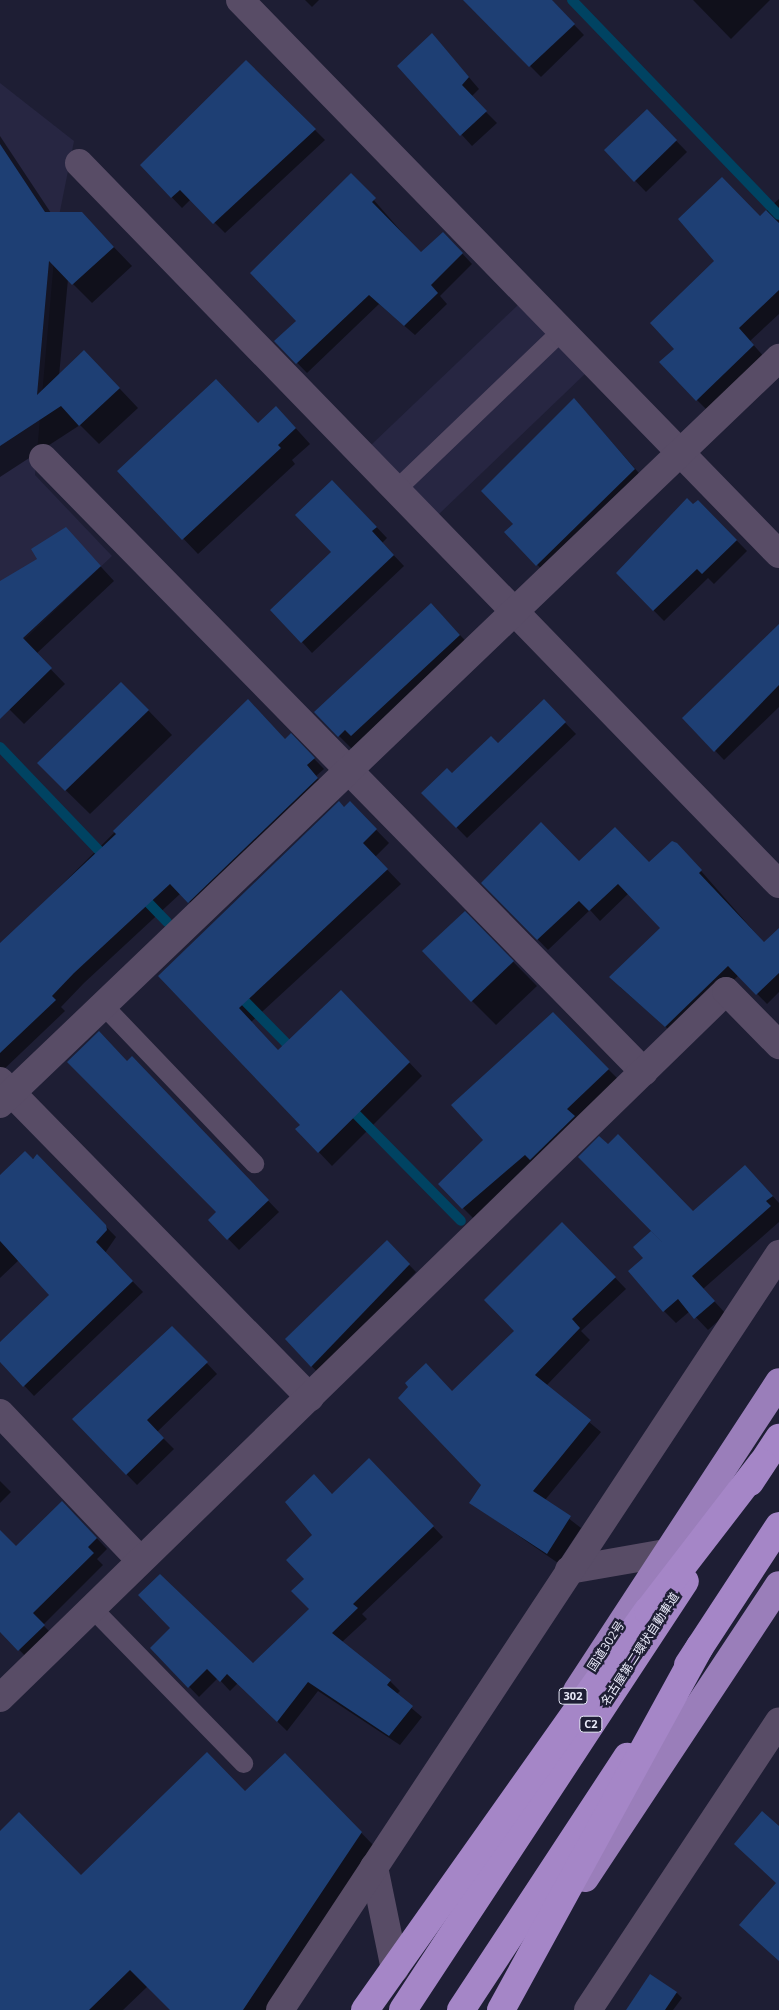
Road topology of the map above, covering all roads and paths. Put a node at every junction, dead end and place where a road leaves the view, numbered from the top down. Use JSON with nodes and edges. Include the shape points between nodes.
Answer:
{"nodes":[{"id":1,"x":240,"y":0,"type":"edge"},
{"id":2,"x":79,"y":163,"type":"dead end"},
{"id":3,"x":562,"y":330,"type":"junction"},
{"id":4,"x":779,"y":358,"type":"edge"},
{"id":5,"x":680,"y":452,"type":"junction"},
{"id":6,"x":43,"y":458,"type":"dead end"},
{"id":7,"x":395,"y":490,"type":"junction"},
{"id":8,"x":779,"y":554,"type":"edge"},
{"id":9,"x":514,"y":611,"type":"junction"},
{"id":10,"x":349,"y":770,"type":"junction"},
{"id":11,"x":779,"y":884,"type":"edge"},
{"id":12,"x":103,"y":1005,"type":"junction"},
{"id":13,"x":779,"y":1043,"type":"edge"},
{"id":14,"x":644,"y":1072,"type":"junction"},
{"id":15,"x":4,"y":1093,"type":"edge"},
{"id":16,"x":254,"y":1163,"type":"dead end"},
{"id":17,"x":779,"y":1254,"type":"edge"},
{"id":18,"x":779,"y":1382,"type":"edge"},
{"id":19,"x":310,"y":1398,"type":"junction"},
{"id":20,"x":0,"y":1413,"type":"edge"},
{"id":21,"x":779,"y":1438,"type":"edge"},
{"id":22,"x":762,"y":1463,"type":"junction"},
{"id":23,"x":779,"y":1526,"type":"edge"},
{"id":24,"x":666,"y":1553,"type":"junction"},
{"id":25,"x":140,"y":1560,"type":"junction"},
{"id":26,"x":569,"y":1570,"type":"junction"},
{"id":27,"x":779,"y":1585,"type":"edge"},
{"id":28,"x":91,"y":1607,"type":"junction"},
{"id":29,"x":700,"y":1646,"type":"junction"},
{"id":30,"x":0,"y":1698,"type":"edge"},
{"id":31,"x":779,"y":1721,"type":"edge"},
{"id":32,"x":243,"y":1763,"type":"dead end"},
{"id":33,"x":374,"y":1867,"type":"junction"},
{"id":34,"x":395,"y":1969,"type":"junction"},
{"id":35,"x":280,"y":2010,"type":"edge"},
{"id":36,"x":366,"y":2010,"type":"edge"},
{"id":37,"x":402,"y":2010,"type":"edge"},
{"id":38,"x":461,"y":2010,"type":"edge"},
{"id":39,"x":499,"y":2010,"type":"edge"},
{"id":40,"x":588,"y":2010,"type":"edge"}],
"edges":[{"from":1,"to":3,"type":"street"},
{"from":2,"to":7,"type":"street"},
{"from":3,"to":5,"type":"street"},
{"from":3,"to":7,"type":"lane"},
{"from":4,"to":5,"type":"street"},
{"from":5,"to":8,"type":"street"},
{"from":5,"to":9,"type":"street"},
{"from":6,"to":10,"type":"street"},
{"from":7,"to":9,"type":"street"},
{"from":9,"to":10,"type":"street"},
{"from":9,"to":11,"type":"street"},
{"from":10,"to":12,"type":"street"},
{"from":10,"to":14,"type":"street"},
{"from":12,"to":15,"type":"street"},
{"from":12,"to":16,"type":"lane"},
{"from":13,"to":14,"type":"street","via":[[726,991]]},
{"from":14,"to":19,"type":"street"},
{"from":15,"to":19,"type":"street"},
{"from":17,"to":26,"type":"street"},
{"from":18,"to":24,"type":"highway","name":"国道302号","number":"302"},
{"from":19,"to":25,"type":"street"},
{"from":20,"to":25,"type":"street"},
{"from":21,"to":22,"type":"highway","name":"名古屋第二環状自動車道","number":"C2"},
{"from":22,"to":36,"type":"highway","bridge":true,"via":[[648,1611]]},
{"from":22,"to":37,"type":"highway","name":"名古屋第二環状自動車道","number":"C2","bridge":true},
{"from":23,"to":29,"type":"highway"},
{"from":24,"to":26,"type":"street"},
{"from":24,"to":34,"type":"highway","name":"国道302号","number":"302"},
{"from":25,"to":28,"type":"street"},
{"from":26,"to":33,"type":"street"},
{"from":27,"to":39,"type":"highway"},
{"from":28,"to":30,"type":"street"},
{"from":28,"to":32,"type":"lane"},
{"from":29,"to":38,"type":"highway","bridge":true},
{"from":29,"to":39,"type":"highway","bridge":true},
{"from":31,"to":40,"type":"street"},
{"from":33,"to":34,"type":"street"},
{"from":33,"to":35,"type":"street"},
{"from":34,"to":36,"type":"highway","name":"国道302号","number":"302"}]}
